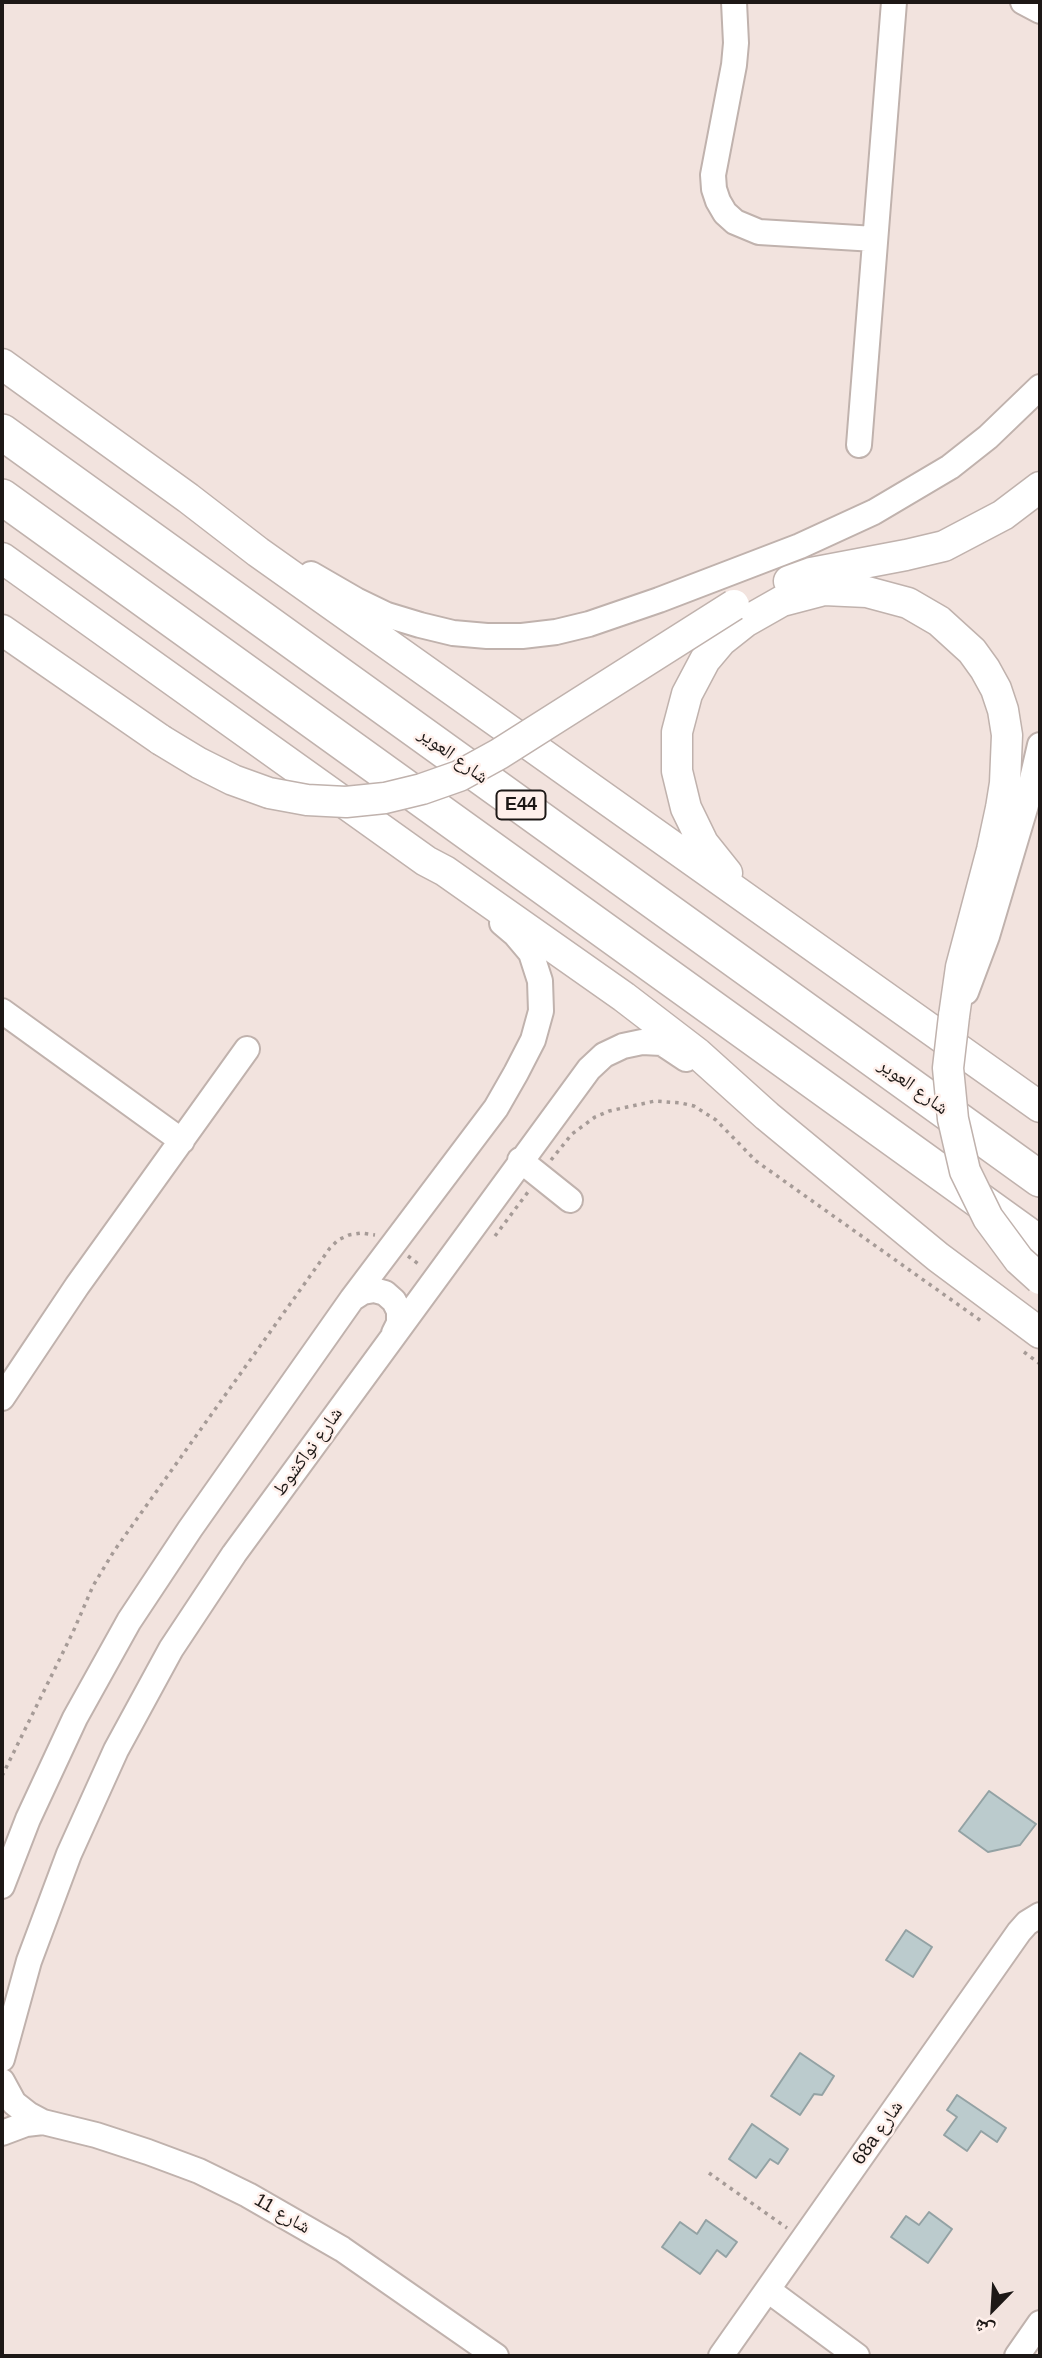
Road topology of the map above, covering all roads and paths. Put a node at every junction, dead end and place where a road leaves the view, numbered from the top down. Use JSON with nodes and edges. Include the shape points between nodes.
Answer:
{"nodes":[{"id":1,"x":734,"y":2,"type":"edge"},
{"id":2,"x":894,"y":2,"type":"edge"},
{"id":3,"x":1023,"y":2,"type":"edge"},
{"id":4,"x":1040,"y":11,"type":"edge"},
{"id":5,"x":875,"y":239,"type":"junction"},
{"id":6,"x":2,"y":364,"type":"edge"},
{"id":7,"x":1040,"y":387,"type":"edge"},
{"id":8,"x":2,"y":432,"type":"edge"},
{"id":9,"x":859,"y":445,"type":"dead end"},
{"id":10,"x":1040,"y":487,"type":"edge"},
{"id":11,"x":2,"y":497,"type":"edge"},
{"id":12,"x":188,"y":498,"type":"junction"},
{"id":13,"x":2,"y":558,"type":"edge"},
{"id":14,"x":2,"y":630,"type":"edge"},
{"id":15,"x":1040,"y":745,"type":"edge"},
{"id":16,"x":426,"y":861,"type":"junction"},
{"id":17,"x":793,"y":931,"type":"junction"},
{"id":18,"x":2,"y":1011,"type":"edge"},
{"id":19,"x":954,"y":1016,"type":"junction"},
{"id":20,"x":247,"y":1049,"type":"dead end"},
{"id":21,"x":1040,"y":1107,"type":"edge"},
{"id":22,"x":767,"y":1116,"type":"junction"},
{"id":23,"x":182,"y":1141,"type":"junction"},
{"id":24,"x":520,"y":1160,"type":"junction"},
{"id":25,"x":540,"y":1176,"type":"junction"},
{"id":26,"x":1040,"y":1179,"type":"edge"},
{"id":27,"x":570,"y":1200,"type":"dead end"},
{"id":28,"x":493,"y":1238,"type":"dead end"},
{"id":29,"x":1040,"y":1244,"type":"edge"},
{"id":30,"x":393,"y":1245,"type":"junction"},
{"id":31,"x":436,"y":1276,"type":"junction"},
{"id":32,"x":1040,"y":1279,"type":"edge"},
{"id":33,"x":352,"y":1299,"type":"junction"},
{"id":34,"x":987,"y":1325,"type":"dead end"},
{"id":35,"x":394,"y":1334,"type":"junction"},
{"id":36,"x":1031,"y":1342,"type":"edge"},
{"id":37,"x":1040,"y":1364,"type":"edge"},
{"id":38,"x":2,"y":1398,"type":"edge"},
{"id":39,"x":2,"y":1776,"type":"edge"},
{"id":40,"x":2,"y":1886,"type":"edge"},
{"id":41,"x":1040,"y":1915,"type":"edge"},
{"id":42,"x":2,"y":2059,"type":"edge"},
{"id":43,"x":2,"y":2081,"type":"edge"},
{"id":44,"x":43,"y":2122,"type":"junction"},
{"id":45,"x":2,"y":2133,"type":"edge"},
{"id":46,"x":709,"y":2173,"type":"dead end"},
{"id":47,"x":803,"y":2240,"type":"junction"},
{"id":48,"x":768,"y":2290,"type":"junction"},
{"id":49,"x":1040,"y":2323,"type":"edge"},
{"id":50,"x":496,"y":2356,"type":"edge"},
{"id":51,"x":721,"y":2356,"type":"edge"},
{"id":52,"x":857,"y":2356,"type":"edge"},
{"id":53,"x":1017,"y":2356,"type":"edge"}],
"edges":[{"from":1,"to":5,"type":"street","via":[[734,65],[713,176],[725,213],[759,232]]},
{"from":2,"to":5,"type":"street"},
{"from":3,"to":4,"type":"street"},
{"from":5,"to":9,"type":"street"},
{"from":6,"to":12,"type":"main road"},
{"from":7,"to":12,"type":"street","via":[[950,467],[874,512],[659,600],[556,632],[453,633],[387,615],[324,583]]},
{"from":8,"to":26,"type":"highway","name":"شارع العوير","number":"E44"},
{"from":10,"to":14,"type":"main road","bridge":true,"via":[[1003,515],[944,546],[811,573],[734,605],[499,754],[458,776],[385,798],[307,800],[269,793],[199,764]]},
{"from":11,"to":29,"type":"highway","number":"E44"},
{"from":12,"to":17,"type":"main road"},
{"from":13,"to":16,"type":"main road"},
{"from":15,"to":19,"type":"street","via":[[987,936]]},
{"from":16,"to":22,"type":"main road","via":[[624,997]]},
{"from":16,"to":30,"type":"street","via":[[515,934],[531,953],[540,981],[541,1011],[533,1040],[496,1108]]},
{"from":17,"to":19,"type":"main road","via":[[728,873],[703,843],[686,808],[677,771],[677,732],[687,694],[720,641],[782,601],[824,590],[867,592],[908,603],[939,621],[972,651],[996,689],[1007,735],[1001,808],[961,967]]},
{"from":17,"to":21,"type":"main road"},
{"from":18,"to":23,"type":"street"},
{"from":19,"to":32,"type":"main road","bridge":true,"via":[[948,1068],[965,1171],[988,1218],[1019,1260]]},
{"from":20,"to":23,"type":"street"},
{"from":22,"to":24,"type":"street","name":"شارع نواكشوط","via":[[662,1043],[642,1042],[604,1055],[589,1069]]},
{"from":22,"to":36,"type":"main road","via":[[938,1256]]},
{"from":23,"to":38,"type":"street"},
{"from":24,"to":25,"type":"street"},
{"from":24,"to":31,"type":"street","name":"شارع نواكشوط"},
{"from":25,"to":27,"type":"street"},
{"from":25,"to":28,"type":"path"},
{"from":25,"to":34,"type":"path","via":[[572,1134],[595,1117],[655,1101],[694,1106],[716,1120],[755,1161]]},
{"from":30,"to":31,"type":"path"},
{"from":30,"to":33,"type":"street"},
{"from":30,"to":39,"type":"path","via":[[361,1233],[338,1240],[330,1248],[103,1568]]},
{"from":31,"to":35,"type":"street","name":"شارع نواكشوط"},
{"from":33,"to":35,"type":"street","via":[[374,1290],[385,1293],[399,1311]]},
{"from":33,"to":40,"type":"street","via":[[129,1621],[75,1718]]},
{"from":35,"to":42,"type":"street","name":"شارع نواكشوط","via":[[234,1553],[171,1649],[116,1750],[69,1854],[29,1961]]},
{"from":36,"to":37,"type":"path"},
{"from":41,"to":47,"type":"street","name":"68a شارع","via":[[1019,1932]]},
{"from":43,"to":44,"type":"street","name":"شارع 11","via":[[14,2103]]},
{"from":44,"to":45,"type":"street","name":"شارع 11"},
{"from":44,"to":50,"type":"street","name":"شارع 11","via":[[148,2151],[248,2195],[342,2249]]},
{"from":46,"to":47,"type":"path"},
{"from":47,"to":48,"type":"street","name":"68a شارع"},
{"from":48,"to":51,"type":"street","name":"68a شارع"},
{"from":48,"to":52,"type":"street"},
{"from":49,"to":53,"type":"street"}]}
